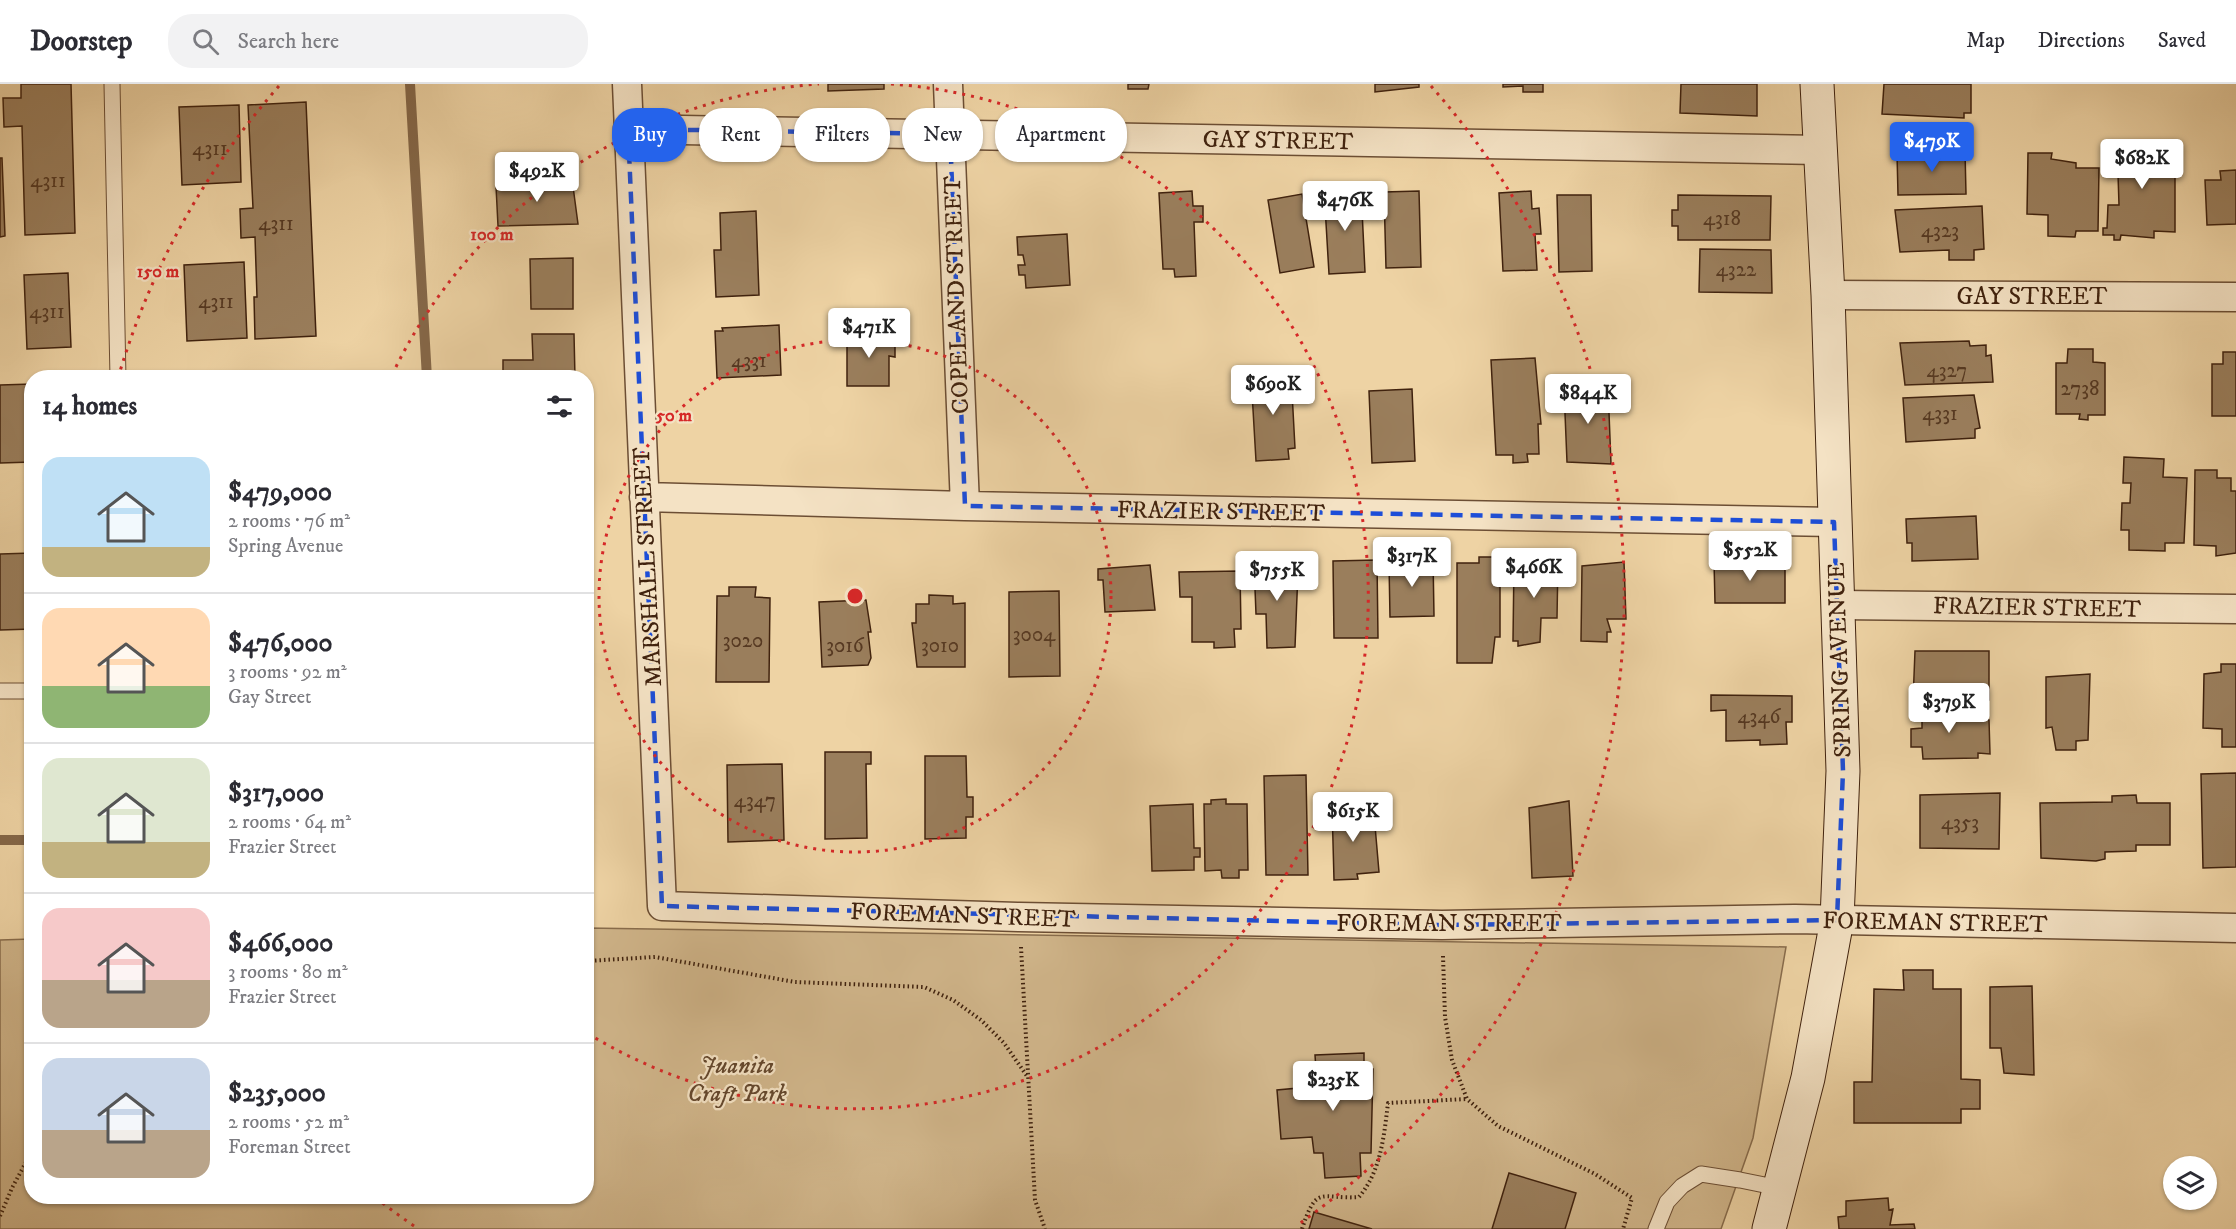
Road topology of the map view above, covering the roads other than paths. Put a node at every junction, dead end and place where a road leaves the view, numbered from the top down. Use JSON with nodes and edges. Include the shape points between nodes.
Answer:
{"nodes":[{"id":1,"x":112,"y":84,"type":"edge"},
{"id":2,"x":627,"y":84,"type":"edge"},
{"id":3,"x":948,"y":84,"type":"edge"},
{"id":4,"x":1817,"y":84,"type":"edge"},
{"id":5,"x":628,"y":108,"type":"edge"},
{"id":6,"x":949,"y":108,"type":"edge"},
{"id":7,"x":687,"y":130,"type":"edge"},
{"id":8,"x":902,"y":133,"type":"edge"},
{"id":9,"x":983,"y":135,"type":"edge"},
{"id":10,"x":1820,"y":150,"type":"junction"},
{"id":11,"x":629,"y":162,"type":"edge"},
{"id":12,"x":951,"y":162,"type":"edge"},
{"id":13,"x":1828,"y":295,"type":"junction"},
{"id":14,"x":2236,"y":297,"type":"edge"},
{"id":15,"x":118,"y":370,"type":"edge"},
{"id":16,"x":644,"y":497,"type":"junction"},
{"id":17,"x":965,"y":506,"type":"junction"},
{"id":18,"x":1834,"y":522,"type":"junction"},
{"id":19,"x":1839,"y":605,"type":"junction"},
{"id":20,"x":2236,"y":609,"type":"edge"},
{"id":21,"x":0,"y":691,"type":"edge"},
{"id":22,"x":24,"y":691,"type":"edge"},
{"id":23,"x":662,"y":906,"type":"joint"},
{"id":24,"x":1837,"y":920,"type":"junction"},
{"id":25,"x":2236,"y":928,"type":"edge"},
{"id":26,"x":1779,"y":1188,"type":"junction"},
{"id":27,"x":1656,"y":1229,"type":"edge"},
{"id":28,"x":1769,"y":1229,"type":"edge"}],
"edges":[{"from":1,"to":15,"type":"lane"},
{"from":2,"to":5,"type":"street","name":"MARSHALL STREET"},
{"from":3,"to":6,"type":"street","name":"COPELAND STREET"},
{"from":4,"to":10,"type":"street","name":"SPRING AVENUE"},
{"from":7,"to":8,"type":"street","name":"GAY STREET"},
{"from":9,"to":10,"type":"street","name":"GAY STREET"},
{"from":10,"to":13,"type":"street","name":"SPRING AVENUE"},
{"from":11,"to":16,"type":"street","name":"MARSHALL STREET"},
{"from":12,"to":17,"type":"street","name":"COPELAND STREET"},
{"from":13,"to":14,"type":"street","name":"GAY STREET"},
{"from":13,"to":18,"type":"street","name":"SPRING AVENUE"},
{"from":16,"to":17,"type":"street","name":"FRAZIER STREET"},
{"from":16,"to":23,"type":"street","name":"MARSHALL STREET"},
{"from":17,"to":18,"type":"street","name":"FRAZIER STREET"},
{"from":18,"to":19,"type":"street","name":"SPRING AVENUE"},
{"from":19,"to":20,"type":"street","name":"FRAZIER STREET"},
{"from":19,"to":24,"type":"street","name":"SPRING AVENUE","via":[[1843,771]]},
{"from":21,"to":22,"type":"lane"},
{"from":23,"to":24,"type":"street","name":"FOREMAN STREET","via":[[1442,925]]},
{"from":24,"to":25,"type":"street","name":"FOREMAN STREET"},
{"from":24,"to":26,"type":"street","name":"SPRING AVENUE","via":[[1808,1078]]},
{"from":26,"to":27,"type":"lane","via":[[1701,1174],[1667,1202]]},
{"from":26,"to":28,"type":"street","name":"SPRING AVENUE"}]}
